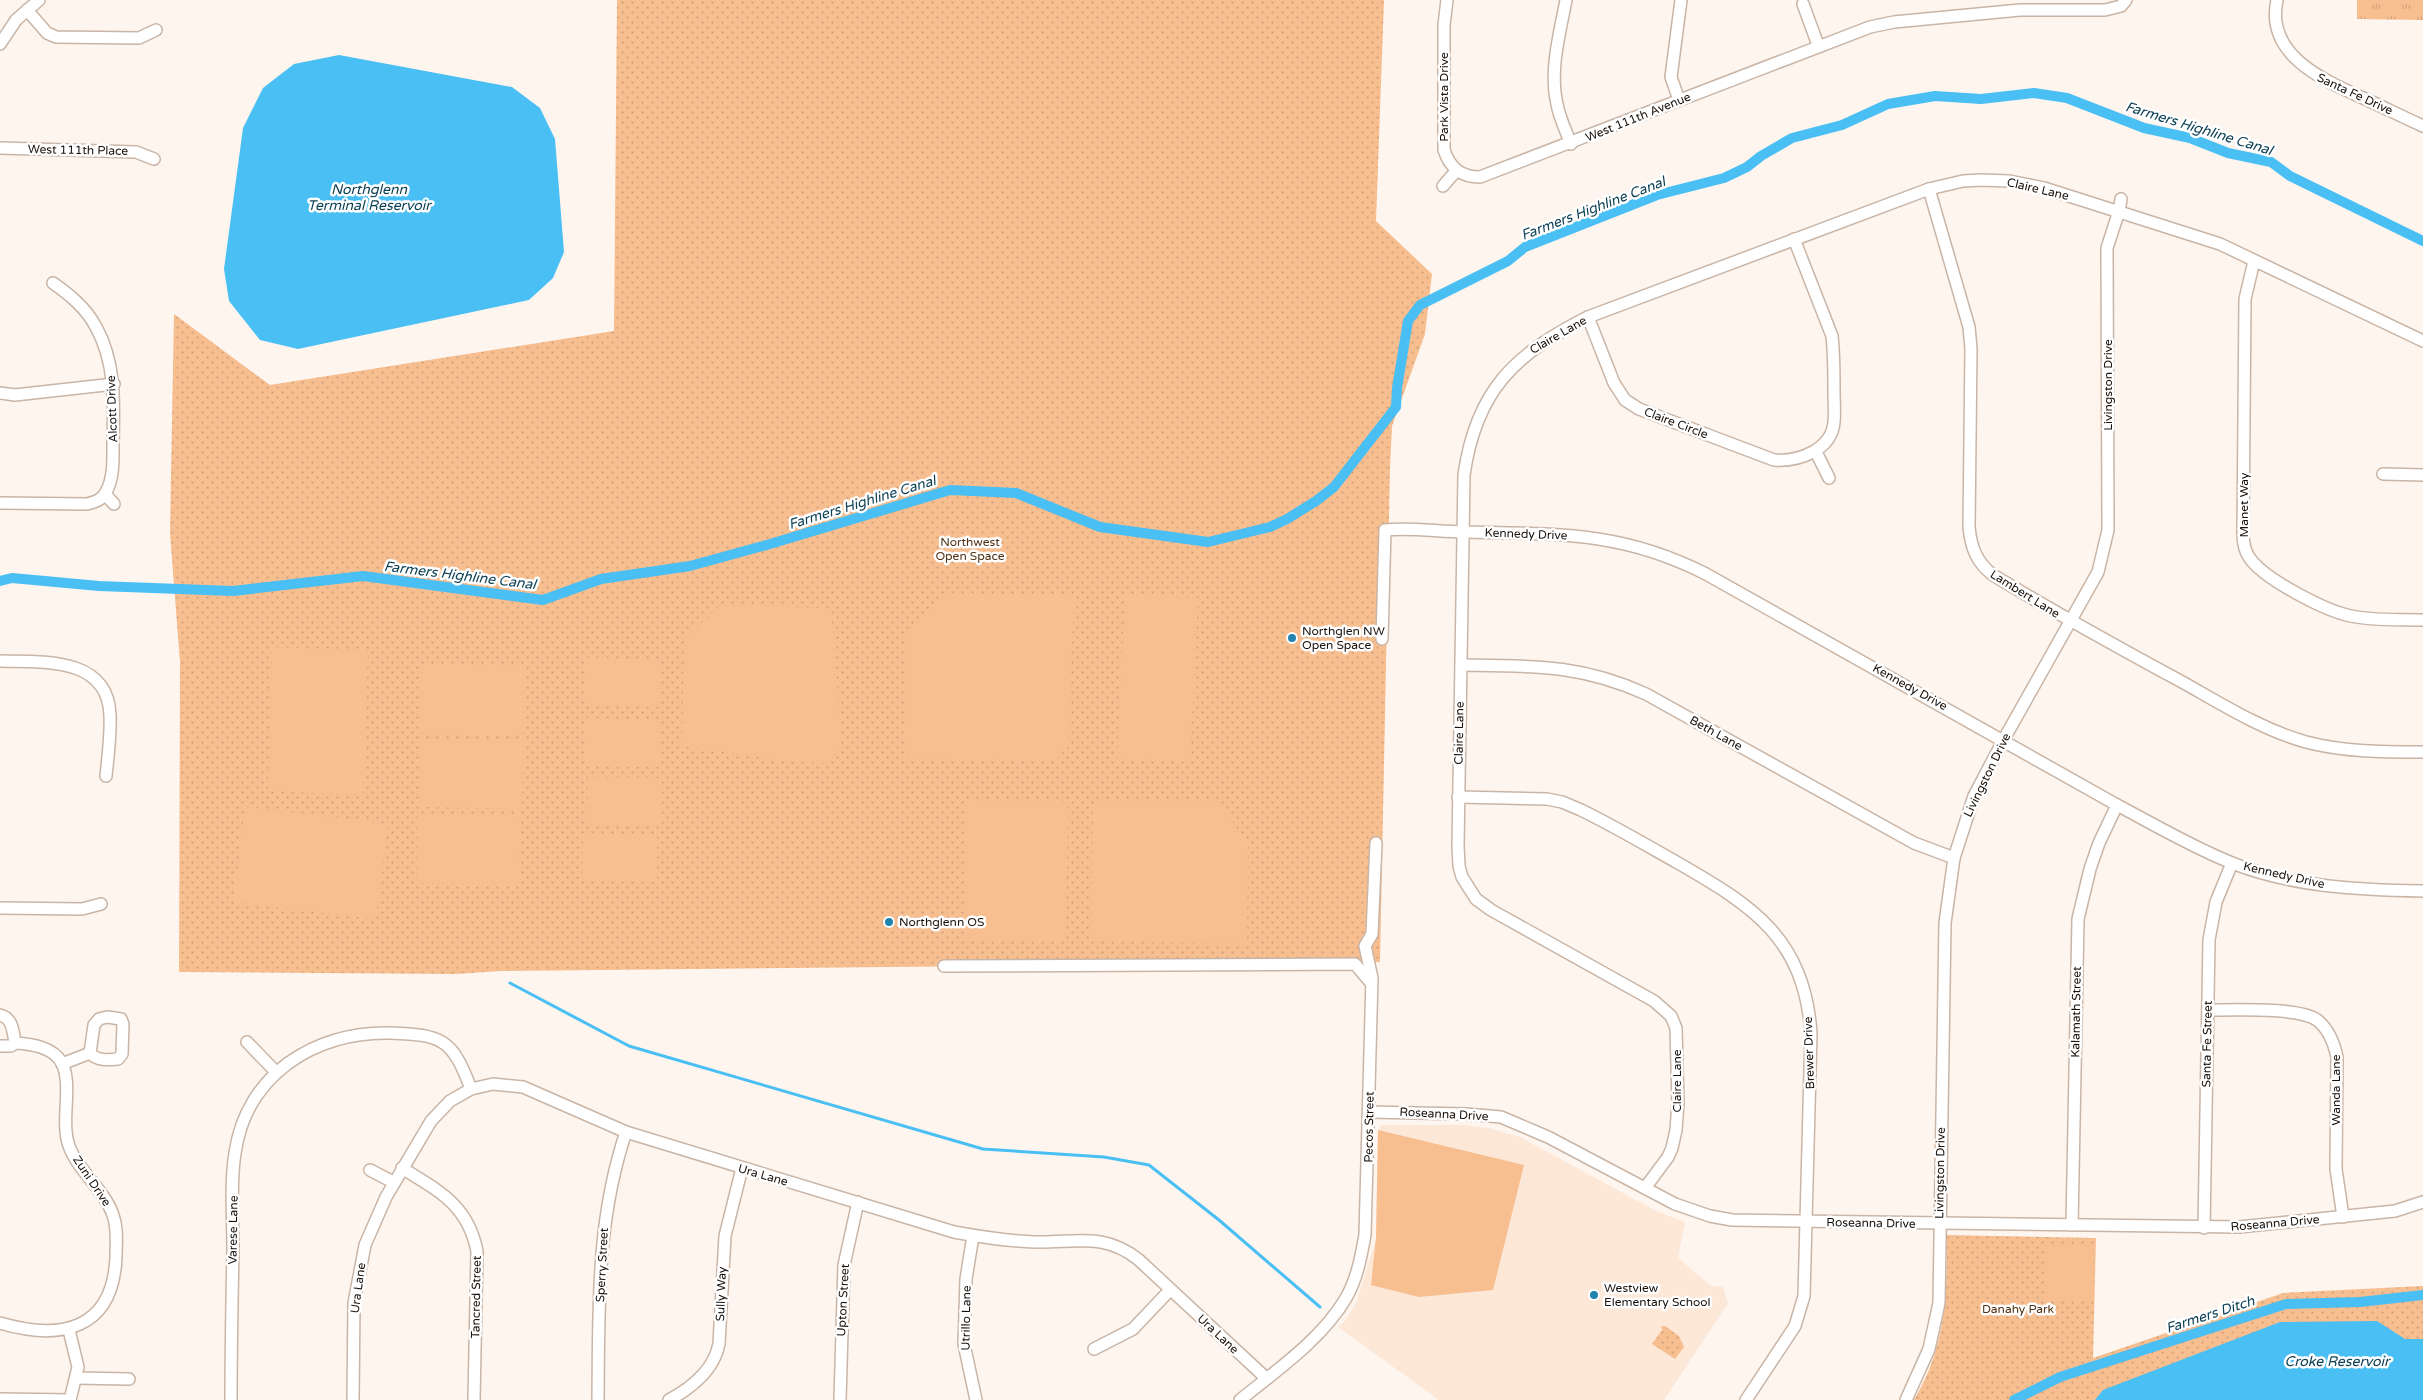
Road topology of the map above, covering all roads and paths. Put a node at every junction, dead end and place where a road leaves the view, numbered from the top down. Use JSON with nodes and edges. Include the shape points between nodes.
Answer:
{"nodes":[{"id":1,"x":39,"y":0,"type":"edge"},
{"id":2,"x":1447,"y":0,"type":"edge"},
{"id":3,"x":1566,"y":0,"type":"edge"},
{"id":4,"x":1680,"y":0,"type":"edge"},
{"id":5,"x":2277,"y":0,"type":"edge"},
{"id":6,"x":2123,"y":3,"type":"edge"},
{"id":7,"x":1803,"y":4,"type":"dead end"},
{"id":8,"x":26,"y":10,"type":"junction"},
{"id":9,"x":156,"y":30,"type":"dead end"},
{"id":10,"x":0,"y":44,"type":"edge"},
{"id":11,"x":1818,"y":45,"type":"junction"},
{"id":12,"x":1679,"y":100,"type":"junction"},
{"id":13,"x":2423,"y":126,"type":"edge"},
{"id":14,"x":1571,"y":144,"type":"junction"},
{"id":15,"x":0,"y":148,"type":"edge"},
{"id":16,"x":154,"y":159,"type":"dead end"},
{"id":17,"x":1456,"y":171,"type":"junction"},
{"id":18,"x":1443,"y":186,"type":"dead end"},
{"id":19,"x":1929,"y":189,"type":"junction"},
{"id":20,"x":2121,"y":199,"type":"dead end"},
{"id":21,"x":2119,"y":211,"type":"junction"},
{"id":22,"x":1794,"y":239,"type":"junction"},
{"id":23,"x":2254,"y":261,"type":"junction"},
{"id":24,"x":53,"y":284,"type":"dead end"},
{"id":25,"x":1588,"y":317,"type":"junction"},
{"id":26,"x":2423,"y":341,"type":"edge"},
{"id":27,"x":114,"y":384,"type":"junction"},
{"id":28,"x":0,"y":394,"type":"edge"},
{"id":29,"x":1816,"y":452,"type":"junction"},
{"id":30,"x":2383,"y":474,"type":"dead end"},
{"id":31,"x":2423,"y":476,"type":"edge"},
{"id":32,"x":1829,"y":478,"type":"dead end"},
{"id":33,"x":105,"y":494,"type":"junction"},
{"id":34,"x":0,"y":503,"type":"edge"},
{"id":35,"x":114,"y":504,"type":"dead end"},
{"id":36,"x":1462,"y":532,"type":"junction"},
{"id":37,"x":2423,"y":620,"type":"edge"},
{"id":38,"x":2069,"y":621,"type":"junction"},
{"id":39,"x":1382,"y":639,"type":"dead end"},
{"id":40,"x":0,"y":661,"type":"edge"},
{"id":41,"x":1461,"y":665,"type":"junction"},
{"id":42,"x":2004,"y":739,"type":"junction"},
{"id":43,"x":2423,"y":752,"type":"edge"},
{"id":44,"x":106,"y":776,"type":"dead end"},
{"id":45,"x":1458,"y":797,"type":"junction"},
{"id":46,"x":2117,"y":805,"type":"junction"},
{"id":47,"x":1376,"y":842,"type":"dead end"},
{"id":48,"x":1954,"y":858,"type":"junction"},
{"id":49,"x":2232,"y":863,"type":"junction"},
{"id":50,"x":2423,"y":891,"type":"edge"},
{"id":51,"x":101,"y":904,"type":"dead end"},
{"id":52,"x":0,"y":908,"type":"edge"},
{"id":53,"x":944,"y":966,"type":"dead end"},
{"id":54,"x":1371,"y":982,"type":"junction"},
{"id":55,"x":2208,"y":1010,"type":"junction"},
{"id":56,"x":0,"y":1015,"type":"edge"},
{"id":57,"x":15,"y":1042,"type":"junction"},
{"id":58,"x":247,"y":1042,"type":"dead end"},
{"id":59,"x":0,"y":1046,"type":"edge"},
{"id":60,"x":90,"y":1052,"type":"dead end"},
{"id":61,"x":62,"y":1064,"type":"junction"},
{"id":62,"x":276,"y":1072,"type":"junction"},
{"id":63,"x":470,"y":1089,"type":"junction"},
{"id":64,"x":1369,"y":1112,"type":"junction"},
{"id":65,"x":626,"y":1132,"type":"junction"},
{"id":66,"x":402,"y":1168,"type":"junction"},
{"id":67,"x":742,"y":1168,"type":"junction"},
{"id":68,"x":370,"y":1170,"type":"dead end"},
{"id":69,"x":394,"y":1182,"type":"junction"},
{"id":70,"x":1645,"y":1188,"type":"junction"},
{"id":71,"x":858,"y":1202,"type":"junction"},
{"id":72,"x":2423,"y":1202,"type":"edge"},
{"id":73,"x":2343,"y":1217,"type":"junction"},
{"id":74,"x":1808,"y":1222,"type":"junction"},
{"id":75,"x":1939,"y":1223,"type":"junction"},
{"id":76,"x":2072,"y":1225,"type":"junction"},
{"id":77,"x":2204,"y":1228,"type":"junction"},
{"id":78,"x":974,"y":1236,"type":"junction"},
{"id":79,"x":1170,"y":1290,"type":"junction"},
{"id":80,"x":0,"y":1323,"type":"edge"},
{"id":81,"x":70,"y":1330,"type":"junction"},
{"id":82,"x":1094,"y":1349,"type":"dead end"},
{"id":83,"x":76,"y":1378,"type":"junction"},
{"id":84,"x":1266,"y":1378,"type":"junction"},
{"id":85,"x":129,"y":1379,"type":"dead end"},
{"id":86,"x":0,"y":1399,"type":"edge"},
{"id":87,"x":70,"y":1400,"type":"edge"},
{"id":88,"x":230,"y":1400,"type":"edge"},
{"id":89,"x":353,"y":1400,"type":"edge"},
{"id":90,"x":474,"y":1400,"type":"edge"},
{"id":91,"x":598,"y":1400,"type":"edge"},
{"id":92,"x":669,"y":1400,"type":"edge"},
{"id":93,"x":840,"y":1400,"type":"edge"},
{"id":94,"x":976,"y":1400,"type":"edge"},
{"id":95,"x":1240,"y":1400,"type":"edge"},
{"id":96,"x":1746,"y":1400,"type":"edge"},
{"id":97,"x":1906,"y":1400,"type":"edge"}],
"edges":[{"from":1,"to":8,"type":"street"},
{"from":2,"to":17,"type":"street","name":"Park Vista Drive","via":[[1443,145],[1447,160]]},
{"from":3,"to":14,"type":"street","via":[[1554,82],[1558,111]]},
{"from":4,"to":12,"type":"street","via":[[1671,77]]},
{"from":5,"to":13,"type":"street","name":"Santa Fe Drive","via":[[2276,27],[2282,41],[2312,74]]},
{"from":6,"to":11,"type":"street","name":"West 111th Avenue","via":[[2105,10],[2020,10],[1894,22]]},
{"from":7,"to":11,"type":"street"},
{"from":8,"to":9,"type":"street","via":[[47,33],[56,37],[139,38]]},
{"from":8,"to":10,"type":"street"},
{"from":11,"to":12,"type":"street","name":"West 111th Avenue"},
{"from":12,"to":14,"type":"street","name":"West 111th Avenue"},
{"from":14,"to":17,"type":"street","name":"West 111th Avenue","via":[[1480,178]]},
{"from":15,"to":16,"type":"street","name":"West 111th Place","via":[[136,152]]},
{"from":17,"to":18,"type":"street"},
{"from":19,"to":21,"type":"street","name":"Claire Lane","via":[[1963,181],[2008,181],[2044,188]]},
{"from":19,"to":22,"type":"street","name":"Claire Lane"},
{"from":19,"to":38,"type":"street","name":"Lambert Lane","via":[[1969,327],[1969,527],[1972,549],[1987,570]]},
{"from":20,"to":21,"type":"street","name":"Livingston Drive"},
{"from":21,"to":23,"type":"street","name":"Claire Lane","via":[[2202,237]]},
{"from":21,"to":38,"type":"street","name":"Livingston Drive","via":[[2107,248],[2108,530],[2098,572]]},
{"from":22,"to":25,"type":"street","name":"Claire Lane"},
{"from":22,"to":29,"type":"street","via":[[1832,336],[1834,352],[1834,424]]},
{"from":23,"to":26,"type":"street","name":"Claire Lane"},
{"from":23,"to":37,"type":"street","name":"Manet Way","via":[[2245,299],[2243,532],[2248,556],[2260,570],[2282,585],[2340,613],[2371,619]]},
{"from":24,"to":27,"type":"street","name":"Alcott Drive","via":[[70,295],[96,326]]},
{"from":25,"to":29,"type":"street","name":"Claire Circle","via":[[1614,384],[1625,400],[1639,409],[1774,460],[1788,461]]},
{"from":25,"to":36,"type":"street","name":"Claire Lane","via":[[1526,354],[1493,392],[1475,429],[1466,459]]},
{"from":27,"to":28,"type":"street"},
{"from":27,"to":33,"type":"street","name":"Alcott Drive","via":[[112,476]]},
{"from":29,"to":32,"type":"street"},
{"from":30,"to":31,"type":"street"},
{"from":33,"to":34,"type":"street","via":[[96,502],[87,504]]},
{"from":33,"to":35,"type":"street"},
{"from":36,"to":39,"type":"street","name":"Kennedy Drive","via":[[1385,530]]},
{"from":36,"to":41,"type":"street","name":"Claire Lane"},
{"from":36,"to":42,"type":"street","name":"Kennedy Drive","via":[[1597,537],[1656,552],[1706,574]]},
{"from":38,"to":42,"type":"street","name":"Livingston Drive"},
{"from":38,"to":43,"type":"street","name":"Lambert Lane","via":[[2240,714],[2286,735],[2353,750]]},
{"from":40,"to":44,"type":"street","via":[[68,664],[82,670],[96,682],[106,697],[110,715]]},
{"from":41,"to":45,"type":"street","name":"Claire Lane"},
{"from":41,"to":48,"type":"street","name":"Beth Lane","via":[[1554,668],[1610,679],[1646,694],[1914,843]]},
{"from":42,"to":46,"type":"street","name":"Kennedy Drive"},
{"from":42,"to":48,"type":"street","name":"Livingston Drive","via":[[1972,802]]},
{"from":45,"to":70,"type":"street","name":"Claire Lane","via":[[1459,866],[1462,878],[1476,899],[1654,1001],[1671,1016],[1677,1036],[1676,1130],[1668,1157]]},
{"from":45,"to":74,"type":"street","name":"Brewer Drive","via":[[1547,799],[1570,804],[1718,886],[1766,923],[1795,967],[1810,1021]]},
{"from":46,"to":49,"type":"street","name":"Kennedy Drive"},
{"from":46,"to":76,"type":"street","name":"Kalamath Street","via":[[2090,869],[2078,919]]},
{"from":47,"to":54,"type":"street","name":"Pecos Street","via":[[1372,934],[1365,946]]},
{"from":48,"to":75,"type":"street","name":"Livingston Drive","via":[[1945,923]]},
{"from":49,"to":50,"type":"street","name":"Kennedy Drive","via":[[2316,885]]},
{"from":49,"to":55,"type":"street","name":"Santa Fe Street","via":[[2211,922]]},
{"from":51,"to":52,"type":"street","via":[[82,909]]},
{"from":53,"to":54,"type":"street","via":[[1355,964]]},
{"from":54,"to":64,"type":"street","name":"Pecos Street"},
{"from":55,"to":73,"type":"street","name":"Wanda Lane","via":[[2305,1015],[2316,1019],[2334,1042],[2337,1057],[2336,1169]]},
{"from":55,"to":77,"type":"street","name":"Santa Fe Street"},
{"from":56,"to":57,"type":"street","via":[[10,1022]]},
{"from":57,"to":59,"type":"street","via":[[11,1046]]},
{"from":57,"to":61,"type":"street","via":[[44,1048]]},
{"from":58,"to":62,"type":"street"},
{"from":60,"to":61,"type":"street"},
{"from":61,"to":81,"type":"street","name":"Zuni Drive","via":[[65,1134],[70,1148],[110,1205],[117,1229],[112,1285],[93,1314]]},
{"from":62,"to":63,"type":"street","name":"Varese Lane","via":[[308,1050],[342,1037],[371,1033],[420,1034],[435,1037],[450,1048]]},
{"from":62,"to":88,"type":"street","name":"Varese Lane","via":[[248,1109],[234,1156]]},
{"from":63,"to":65,"type":"street","name":"Ura Lane","via":[[494,1084],[524,1087]]},
{"from":63,"to":66,"type":"street","name":"Ura Lane","via":[[443,1107]]},
{"from":64,"to":70,"type":"street","name":"Roseanna Drive","via":[[1501,1117],[1548,1137]]},
{"from":64,"to":84,"type":"street","name":"Pecos Street","via":[[1365,1235],[1359,1267],[1337,1312]]},
{"from":65,"to":67,"type":"street","name":"Ura Lane"},
{"from":65,"to":91,"type":"street","name":"Sperry Street","via":[[608,1194],[602,1236]]},
{"from":66,"to":69,"type":"street","name":"Ura Lane"},
{"from":66,"to":90,"type":"street","name":"Tancred Street","via":[[459,1209],[474,1236],[477,1251]]},
{"from":67,"to":71,"type":"street","name":"Ura Lane"},
{"from":67,"to":92,"type":"street","name":"Sully Way","via":[[725,1236],[716,1358],[694,1383]]},
{"from":68,"to":69,"type":"street"},
{"from":69,"to":89,"type":"street","name":"Ura Lane","via":[[374,1222],[359,1272],[354,1303]]},
{"from":70,"to":74,"type":"street","name":"Roseanna Drive","via":[[1689,1210],[1710,1216],[1742,1221]]},
{"from":71,"to":78,"type":"street","name":"Ura Lane"},
{"from":71,"to":93,"type":"street","name":"Upton Street","via":[[844,1265]]},
{"from":72,"to":73,"type":"street","name":"Roseanna Drive","via":[[2395,1211]]},
{"from":73,"to":77,"type":"street","name":"Roseanna Drive","via":[[2264,1226]]},
{"from":74,"to":75,"type":"street","name":"Roseanna Drive"},
{"from":74,"to":96,"type":"street","name":"Brewer Drive","via":[[1806,1284],[1799,1316]]},
{"from":75,"to":76,"type":"street","name":"Roseanna Drive"},
{"from":75,"to":97,"type":"street","name":"Livingston Drive","via":[[1940,1288],[1936,1319],[1923,1366]]},
{"from":76,"to":77,"type":"street","name":"Roseanna Drive"},
{"from":78,"to":79,"type":"street","name":"Ura Lane","via":[[1007,1241],[1094,1241],[1117,1245],[1139,1260]]},
{"from":78,"to":94,"type":"street","name":"Utrillo Lane","via":[[966,1279],[964,1338]]},
{"from":79,"to":82,"type":"street","via":[[1133,1329]]},
{"from":79,"to":84,"type":"street","name":"Ura Lane"},
{"from":80,"to":81,"type":"street","via":[[27,1330]]},
{"from":81,"to":83,"type":"street","via":[[77,1358]]},
{"from":83,"to":85,"type":"street"},
{"from":83,"to":87,"type":"street"},
{"from":84,"to":95,"type":"street","name":"Pecos Street"},
{"from":86,"to":87,"type":"street"}]}
